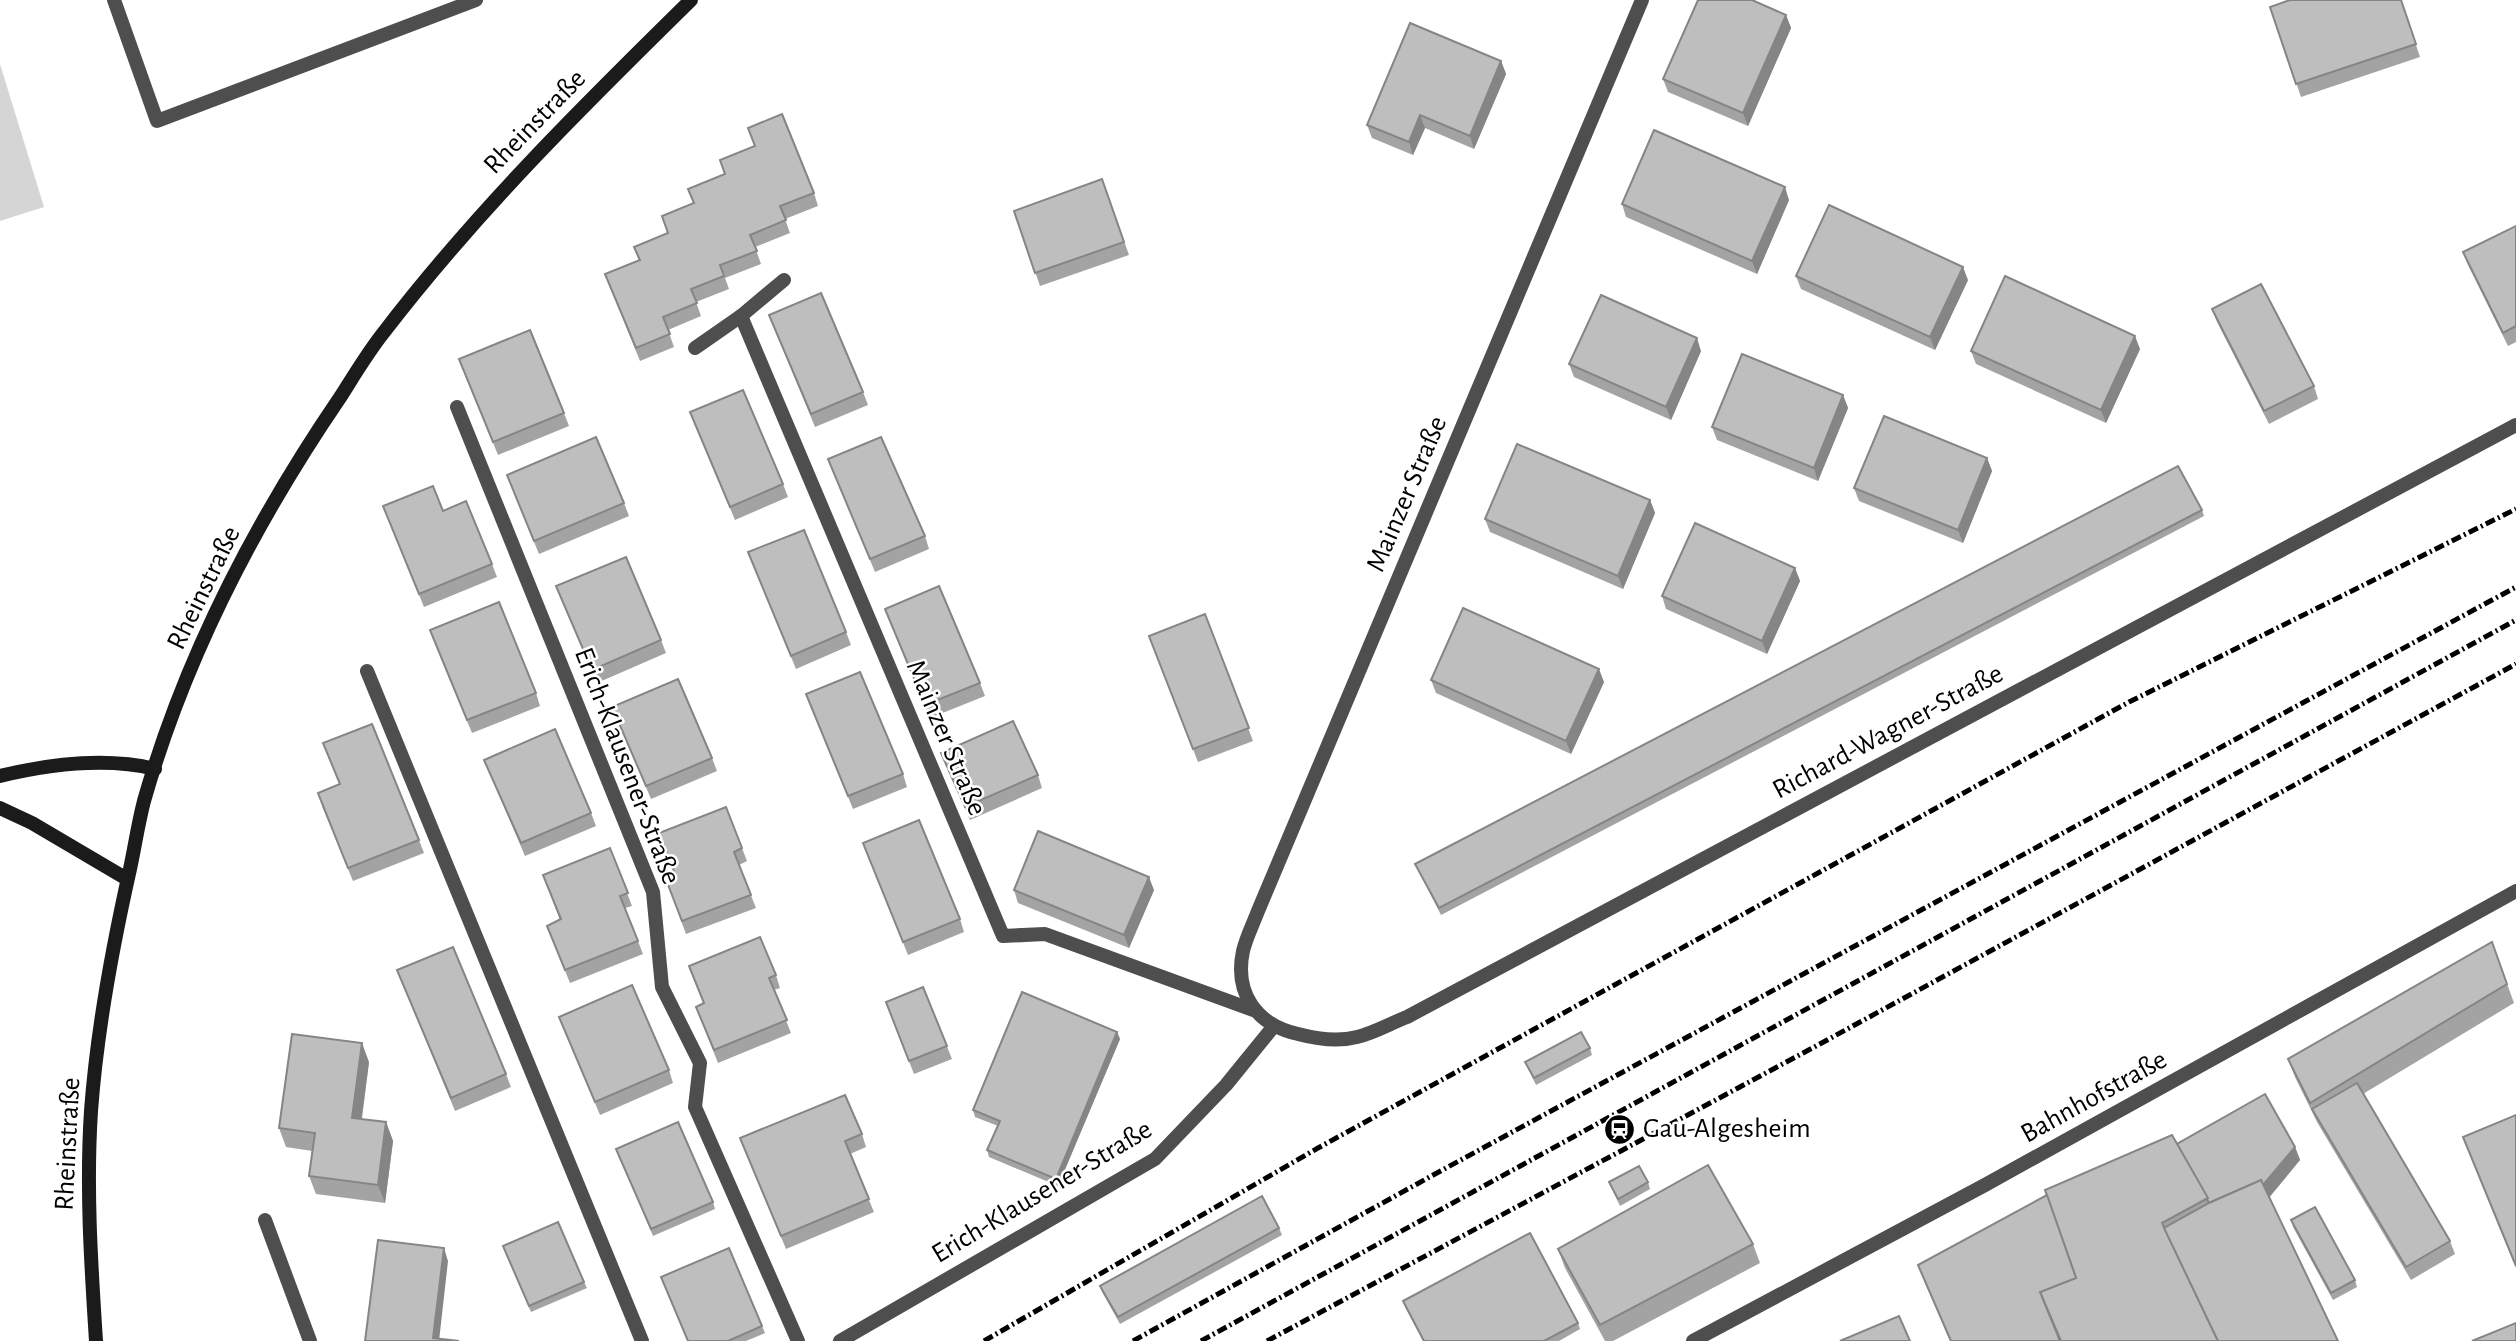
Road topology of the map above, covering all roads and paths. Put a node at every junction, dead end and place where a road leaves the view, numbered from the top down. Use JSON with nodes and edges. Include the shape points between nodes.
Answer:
{"nodes":[{"id":1,"x":114,"y":0,"type":"edge"},
{"id":2,"x":476,"y":0,"type":"edge"},
{"id":3,"x":691,"y":0,"type":"edge"},
{"id":4,"x":1642,"y":0,"type":"edge"},
{"id":5,"x":784,"y":280,"type":"dead end"},
{"id":6,"x":741,"y":316,"type":"junction"},
{"id":7,"x":695,"y":348,"type":"dead end"},
{"id":8,"x":457,"y":407,"type":"dead end"},
{"id":9,"x":2516,"y":425,"type":"edge"},
{"id":10,"x":367,"y":671,"type":"dead end"},
{"id":11,"x":155,"y":769,"type":"junction"},
{"id":12,"x":0,"y":776,"type":"edge"},
{"id":13,"x":0,"y":807,"type":"edge"},
{"id":14,"x":127,"y":878,"type":"junction"},
{"id":15,"x":2516,"y":891,"type":"edge"},
{"id":16,"x":1253,"y":1010,"type":"junction"},
{"id":17,"x":1273,"y":1026,"type":"junction"},
{"id":18,"x":265,"y":1220,"type":"dead end"},
{"id":19,"x":96,"y":1341,"type":"edge"},
{"id":20,"x":310,"y":1341,"type":"edge"},
{"id":21,"x":642,"y":1341,"type":"edge"},
{"id":22,"x":798,"y":1341,"type":"edge"},
{"id":23,"x":840,"y":1341,"type":"edge"},
{"id":24,"x":1693,"y":1341,"type":"edge"}],
"edges":[{"from":1,"to":2,"type":"street","via":[[158,121]]},
{"from":3,"to":11,"type":"main road","name":"Rheinstraße","via":[[483,211],[382,334],[308,444],[253,539],[202,645]]},
{"from":4,"to":16,"type":"street","name":"Mainzer Straße","via":[[1258,911],[1241,970]]},
{"from":5,"to":6,"type":"street"},
{"from":6,"to":7,"type":"street"},
{"from":6,"to":16,"type":"street","name":"Mainzer Straße","via":[[1003,936],[1045,934]]},
{"from":8,"to":22,"type":"street","name":"Erich-Klausener-Straße","via":[[653,892],[662,987],[700,1063],[695,1107]]},
{"from":9,"to":17,"type":"street","name":"Richard-Wagner-Straße","via":[[1406,1017],[1357,1037],[1339,1039],[1304,1036]]},
{"from":10,"to":21,"type":"street"},
{"from":11,"to":12,"type":"main road","via":[[132,763],[45,765]]},
{"from":11,"to":14,"type":"main road","name":"Rheinstraße"},
{"from":13,"to":14,"type":"main road"},
{"from":14,"to":19,"type":"main road","name":"Rheinstraße","via":[[111,955],[91,1111],[88,1208]]},
{"from":15,"to":24,"type":"street","name":"Bahnhofstraße"},
{"from":16,"to":17,"type":"street","name":"Mainzer Straße"},
{"from":17,"to":23,"type":"street","name":"Erich-Klausener-Straße","via":[[1226,1086],[1155,1159]]},
{"from":18,"to":20,"type":"street"}]}
